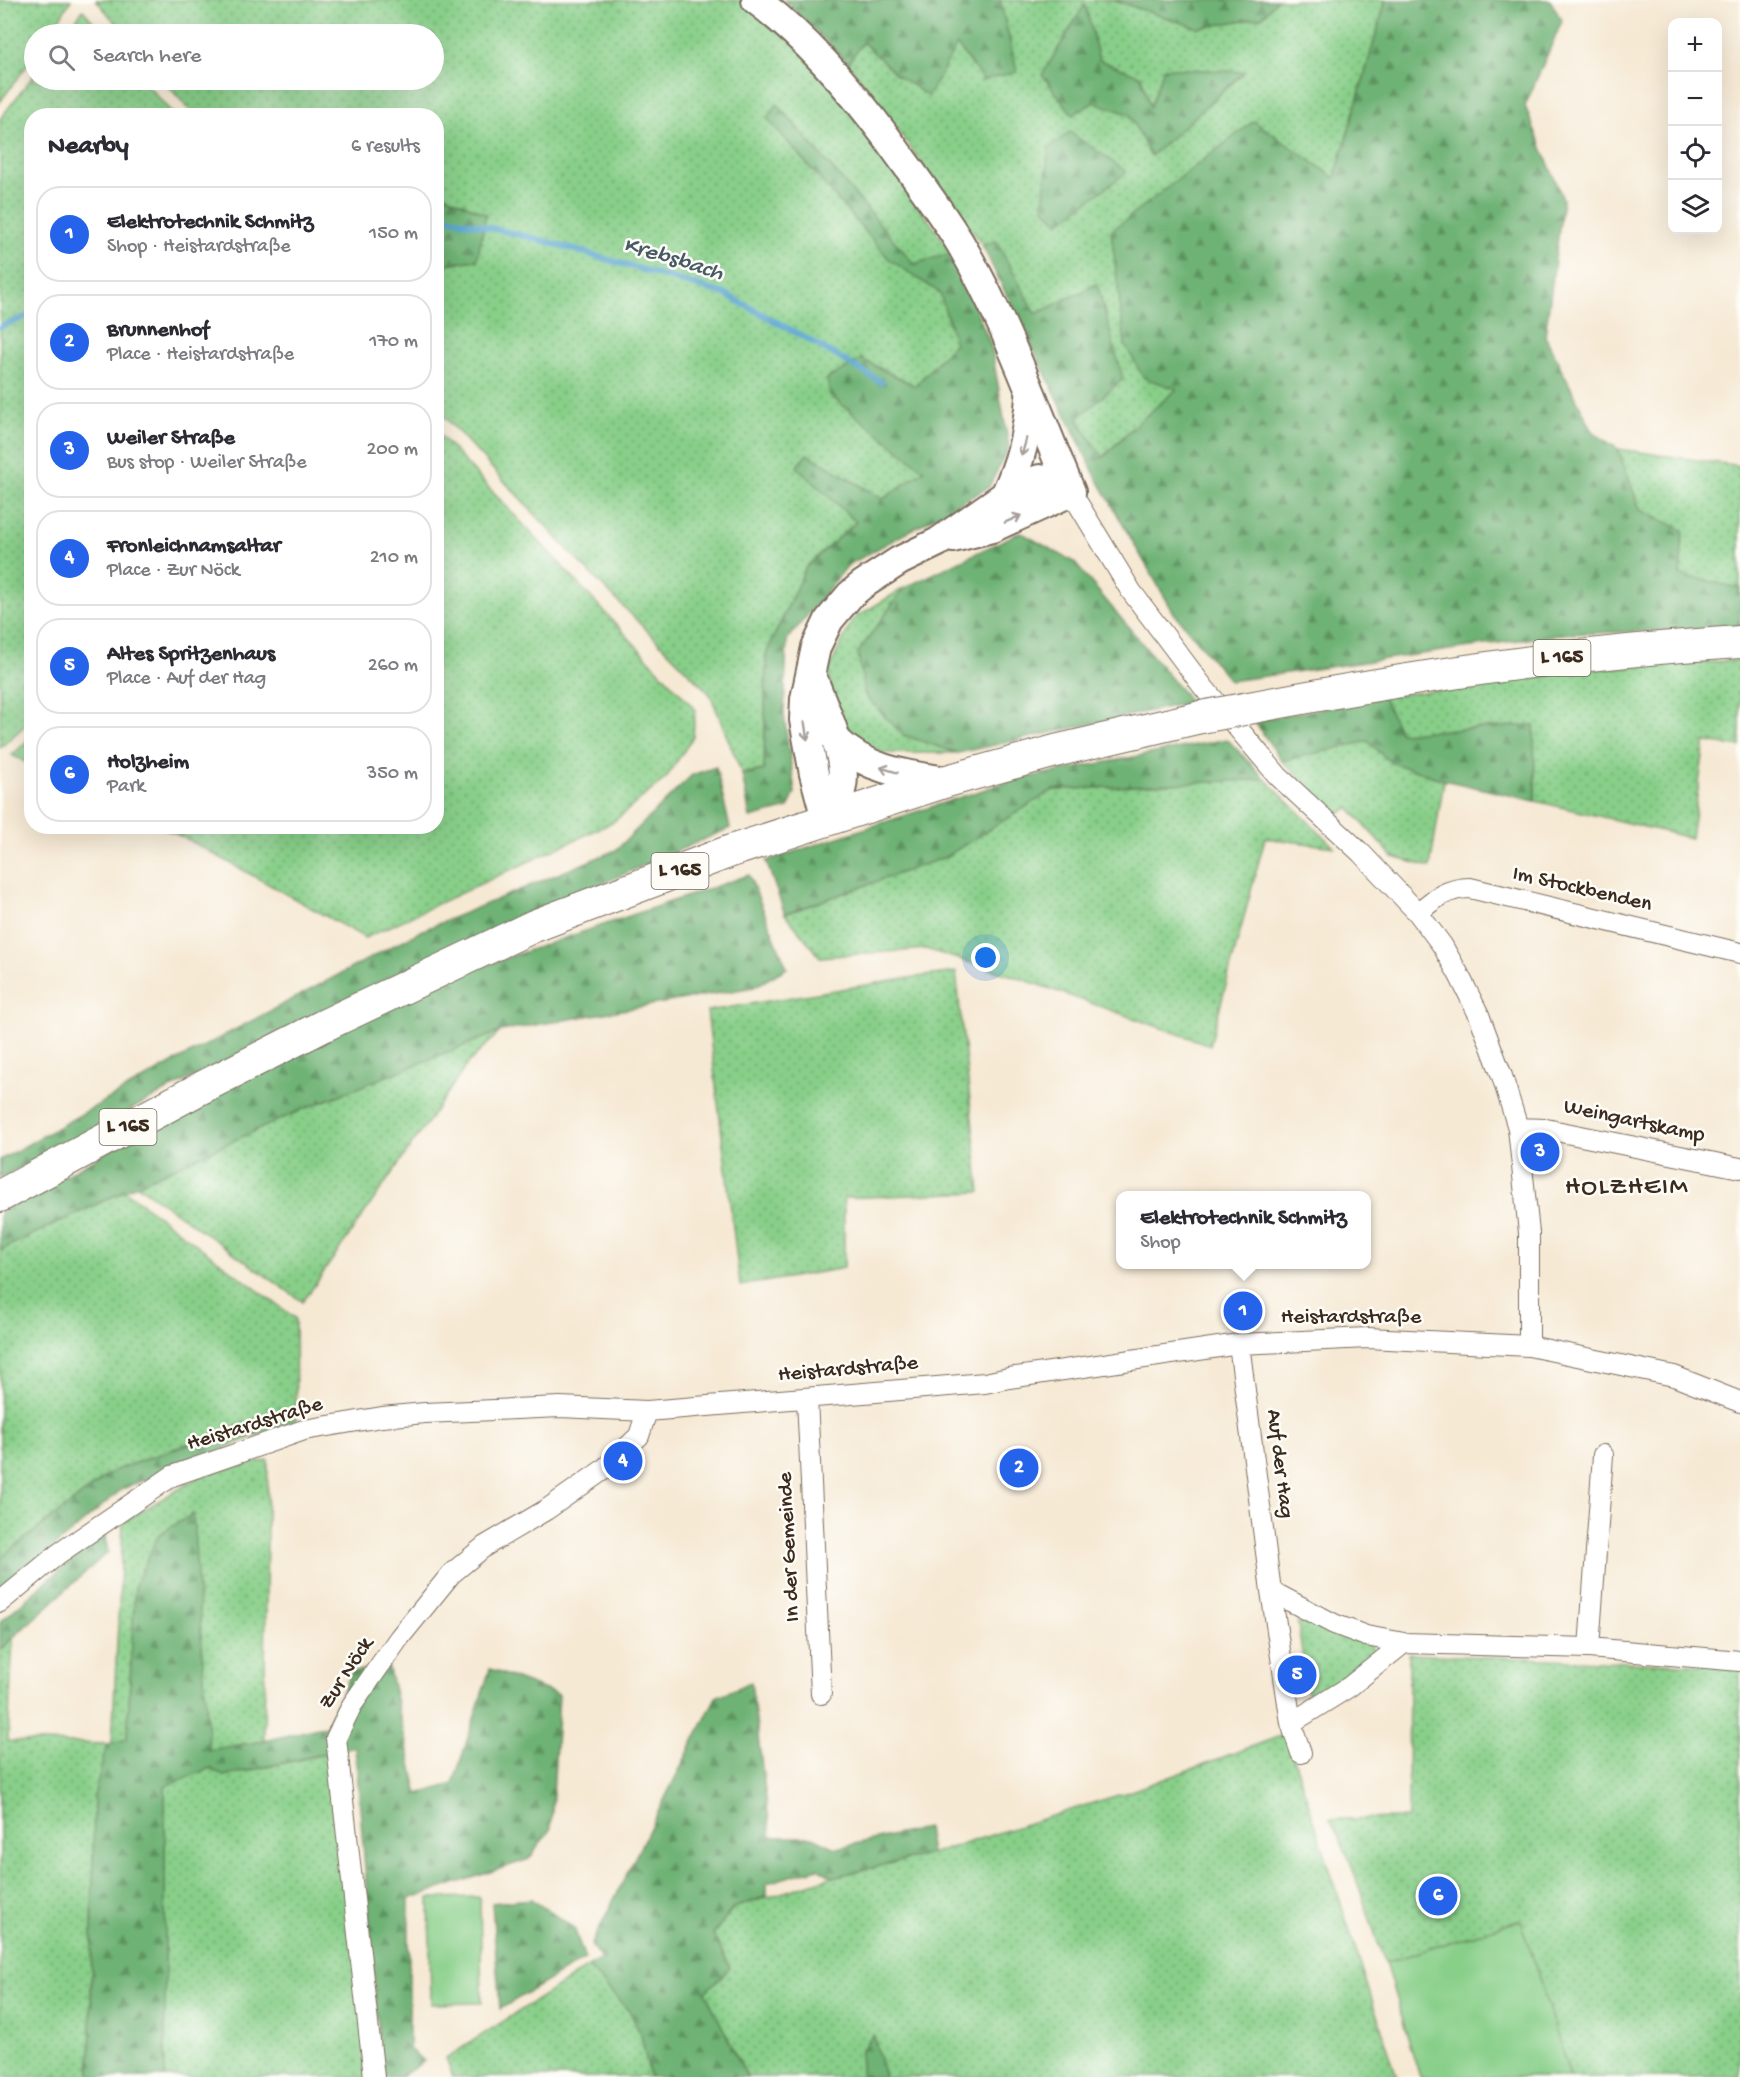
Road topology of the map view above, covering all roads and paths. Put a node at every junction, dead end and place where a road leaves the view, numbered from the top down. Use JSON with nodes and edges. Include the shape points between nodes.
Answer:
{"nodes":[{"id":1,"x":756,"y":0,"type":"edge"},
{"id":2,"x":1030,"y":395,"type":"junction"},
{"id":3,"x":1071,"y":492,"type":"junction"},
{"id":4,"x":1005,"y":495,"type":"junction"},
{"id":5,"x":938,"y":542,"type":"junction"},
{"id":6,"x":1740,"y":642,"type":"edge"},
{"id":7,"x":811,"y":674,"type":"junction"},
{"id":8,"x":836,"y":740,"type":"junction"},
{"id":9,"x":947,"y":781,"type":"junction"},
{"id":10,"x":826,"y":819,"type":"junction"},
{"id":11,"x":1418,"y":913,"type":"junction"},
{"id":12,"x":1740,"y":953,"type":"edge"},
{"id":13,"x":1518,"y":1128,"type":"junction"},
{"id":14,"x":1740,"y":1168,"type":"edge"},
{"id":15,"x":0,"y":1196,"type":"edge"},
{"id":16,"x":1239,"y":1344,"type":"junction"},
{"id":17,"x":1528,"y":1346,"type":"junction"},
{"id":18,"x":807,"y":1398,"type":"junction"},
{"id":19,"x":1740,"y":1402,"type":"edge"},
{"id":20,"x":647,"y":1411,"type":"junction"},
{"id":21,"x":1603,"y":1455,"type":"dead end"},
{"id":22,"x":1271,"y":1591,"type":"junction"},
{"id":23,"x":0,"y":1602,"type":"edge"},
{"id":24,"x":1404,"y":1643,"type":"junction"},
{"id":25,"x":1589,"y":1648,"type":"junction"},
{"id":26,"x":1740,"y":1660,"type":"edge"},
{"id":27,"x":821,"y":1694,"type":"dead end"},
{"id":28,"x":1291,"y":1723,"type":"junction"},
{"id":29,"x":1301,"y":1753,"type":"dead end"},
{"id":30,"x":374,"y":2077,"type":"edge"}],
"edges":[{"from":1,"to":2,"type":"main road","via":[[798,36],[847,87],[943,217],[988,296]]},
{"from":2,"to":3,"type":"main road"},
{"from":2,"to":4,"type":"main road","one_way":true,"via":[[1024,445]]},
{"from":3,"to":4,"type":"main road","via":[[1040,479]]},
{"from":5,"to":3,"type":"main road","one_way":true,"via":[[992,528]]},
{"from":3,"to":11,"type":"street","via":[[1131,591],[1211,697],[1278,776],[1361,853]]},
{"from":4,"to":5,"type":"main road"},
{"from":5,"to":7,"type":"main road","via":[[876,575],[850,595],[820,636]]},
{"from":6,"to":9,"type":"main road","number":"L 165","bridge":true,"via":[[1606,652],[1456,672],[1244,709],[1059,750]]},
{"from":7,"to":8,"type":"main road"},
{"from":7,"to":10,"type":"main road","one_way":true,"via":[[804,720]]},
{"from":9,"to":8,"type":"main road","number":"L 165","one_way":true,"via":[[886,769],[851,754]]},
{"from":8,"to":10,"type":"main road","via":[[843,778],[838,798]]},
{"from":9,"to":10,"type":"main road","number":"L 165"},
{"from":10,"to":15,"type":"main road","number":"L 165","via":[[534,926],[266,1055]]},
{"from":11,"to":12,"type":"street","name":"Im Stockbenden","via":[[1444,893],[1470,888]]},
{"from":11,"to":13,"type":"street","via":[[1442,945],[1479,1015]]},
{"from":13,"to":14,"type":"street","name":"Weingartskamp","via":[[1546,1128]]},
{"from":13,"to":17,"type":"street","via":[[1529,1233]]},
{"from":16,"to":17,"type":"street","name":"Heistardstraße","via":[[1368,1338]]},
{"from":16,"to":18,"type":"street","name":"Heistardstraße","via":[[984,1383]]},
{"from":16,"to":22,"type":"street","name":"Auf der Hag"},
{"from":17,"to":19,"type":"street","name":"Heistardstraße","via":[[1674,1376]]},
{"from":18,"to":20,"type":"street","name":"Heistardstraße"},
{"from":18,"to":27,"type":"street","name":"In der Gemeinde"},
{"from":20,"to":23,"type":"street","name":"Heistardstraße","via":[[560,1407],[425,1413],[304,1430],[172,1476],[58,1554]]},
{"from":20,"to":30,"type":"street","name":"Zur Nöck","via":[[639,1436],[603,1470],[546,1510],[484,1546],[451,1574],[358,1696],[336,1738]]},
{"from":21,"to":25,"type":"street"},
{"from":22,"to":24,"type":"street","via":[[1334,1624],[1366,1636]]},
{"from":22,"to":28,"type":"street","name":"Auf der Hag"},
{"from":24,"to":25,"type":"street"},
{"from":24,"to":28,"type":"street","via":[[1349,1687]]},
{"from":25,"to":26,"type":"street"},
{"from":28,"to":29,"type":"street","name":"Auf der Hag"}]}
